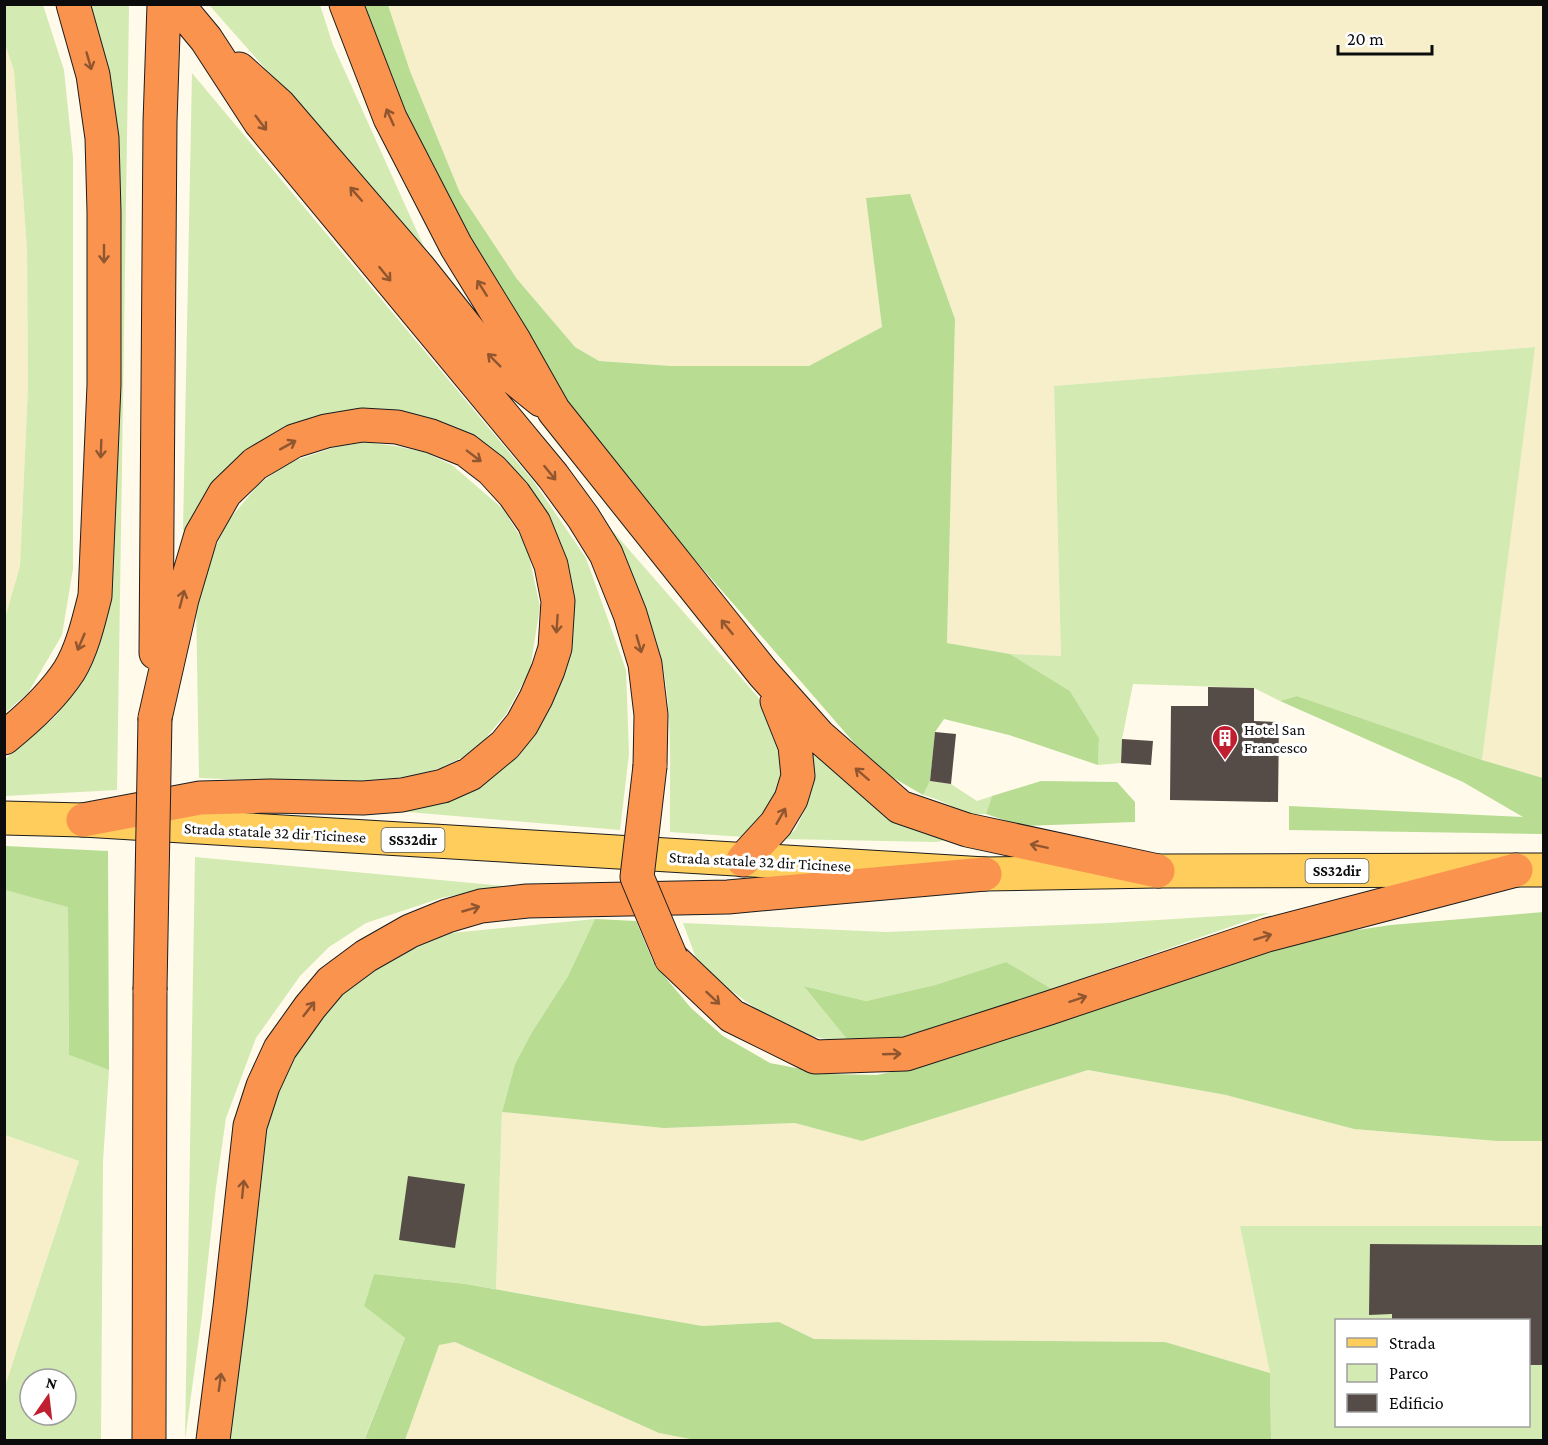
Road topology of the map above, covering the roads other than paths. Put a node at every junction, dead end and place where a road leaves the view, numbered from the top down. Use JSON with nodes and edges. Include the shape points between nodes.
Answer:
{"nodes":[{"id":1,"x":73,"y":4,"type":"edge"},
{"id":2,"x":164,"y":4,"type":"edge"},
{"id":3,"x":177,"y":4,"type":"edge"},
{"id":4,"x":346,"y":4,"type":"edge"},
{"id":5,"x":206,"y":39,"type":"junction"},
{"id":6,"x":554,"y":411,"type":"junction"},
{"id":7,"x":763,"y":673,"type":"junction"},
{"id":8,"x":155,"y":717,"type":"junction"},
{"id":9,"x":4,"y":738,"type":"edge"},
{"id":10,"x":4,"y":818,"type":"edge"},
{"id":11,"x":82,"y":820,"type":"junction"},
{"id":12,"x":743,"y":860,"type":"junction"},
{"id":13,"x":1530,"y":870,"type":"edge"},
{"id":14,"x":1158,"y":872,"type":"junction"},
{"id":15,"x":985,"y":874,"type":"junction"},
{"id":16,"x":149,"y":1440,"type":"edge"},
{"id":17,"x":213,"y":1440,"type":"edge"}],
"edges":[{"from":1,"to":9,"type":"highway","one_way":true,"via":[[93,75],[102,138],[104,385],[94,596],[87,630],[70,669],[37,709]]},
{"from":2,"to":8,"type":"highway"},
{"from":3,"to":5,"type":"highway"},
{"from":6,"to":4,"type":"highway","one_way":true,"via":[[456,246],[395,128]]},
{"from":6,"to":5,"type":"highway","one_way":true,"via":[[493,361],[279,105]]},
{"from":5,"to":13,"type":"highway","one_way":true,"bridge":true,"via":[[260,122],[552,476],[606,555],[645,664],[651,715],[650,766],[637,877],[671,958],[732,1016],[815,1057],[906,1054],[1268,935]]},
{"from":7,"to":6,"type":"highway","one_way":true},
{"from":12,"to":7,"type":"highway","one_way":true,"via":[[776,824],[798,776],[795,746]]},
{"from":14,"to":7,"type":"highway","one_way":true,"via":[[967,830],[900,807],[819,736]]},
{"from":8,"to":11,"type":"highway","one_way":true,"via":[[201,535],[225,493],[255,464],[294,441],[362,425],[397,427],[431,436],[466,450],[492,470],[534,523],[551,565],[558,601],[555,648],[522,724],[505,745],[470,774],[443,786],[402,795],[201,798]]},
{"from":8,"to":16,"type":"highway","bridge":true},
{"from":10,"to":11,"type":"main road","name":"Strada statale 32 dir Ticinese","number":"SS32dir"},
{"from":11,"to":12,"type":"main road","name":"Strada statale 32 dir Ticinese","number":"SS32dir"},
{"from":12,"to":15,"type":"main road","name":"Strada statale 32 dir Ticinese","number":"SS32dir"},
{"from":13,"to":14,"type":"main road","name":"Strada statale 32 dir Ticinese","number":"SS32dir"},
{"from":14,"to":15,"type":"main road","name":"Strada statale 32 dir Ticinese","number":"SS32dir"},
{"from":17,"to":15,"type":"highway","one_way":true,"via":[[250,1126],[280,1048],[331,982],[366,956],[410,931],[481,906],[527,901],[728,897]]}]}
